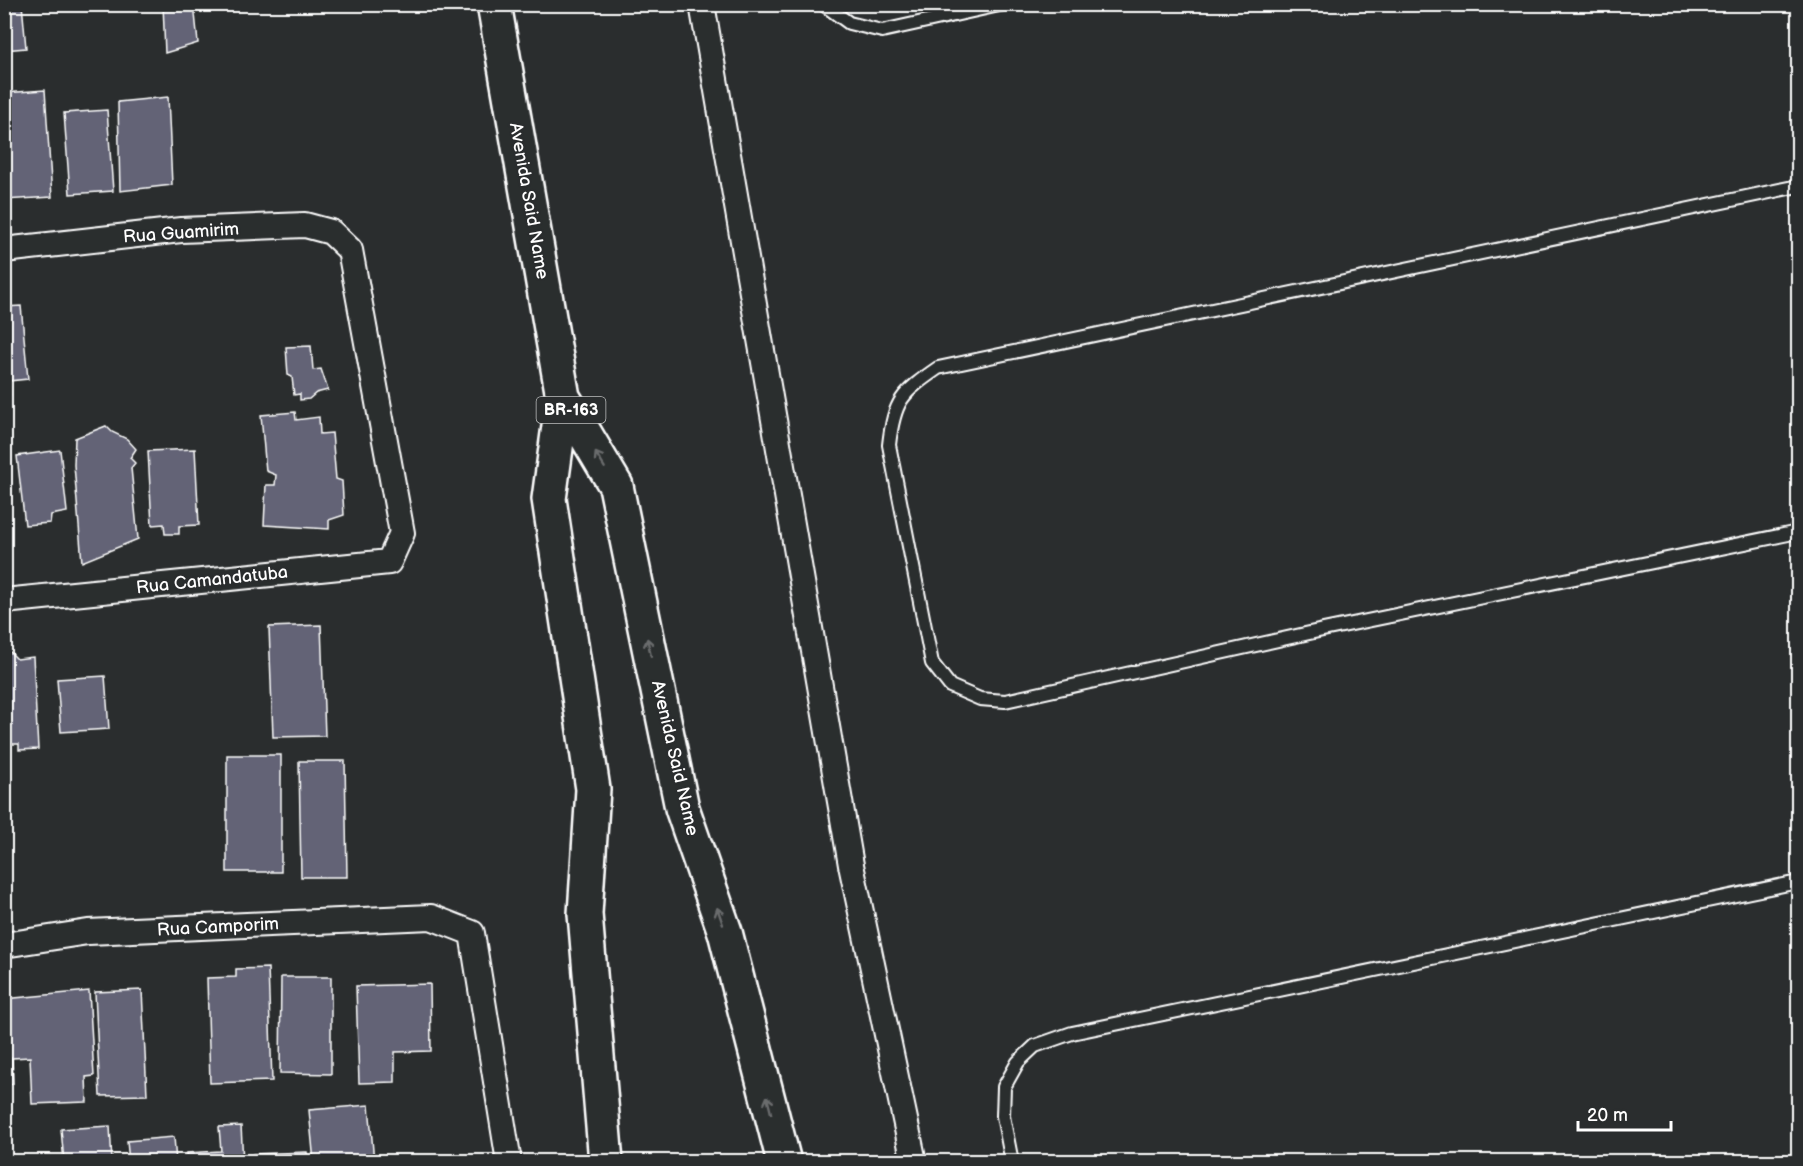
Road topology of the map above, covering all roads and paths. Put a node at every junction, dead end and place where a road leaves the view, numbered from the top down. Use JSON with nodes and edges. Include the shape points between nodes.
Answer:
{"nodes":[{"id":1,"x":494,"y":4,"type":"edge"},
{"id":2,"x":702,"y":4,"type":"edge"},
{"id":3,"x":823,"y":4,"type":"edge"},
{"id":4,"x":1004,"y":4,"type":"edge"},
{"id":5,"x":1798,"y":186,"type":"edge"},
{"id":6,"x":4,"y":250,"type":"edge"},
{"id":7,"x":563,"y":397,"type":"junction"},
{"id":8,"x":1798,"y":532,"type":"edge"},
{"id":9,"x":402,"y":533,"type":"joint"},
{"id":10,"x":4,"y":601,"type":"edge"},
{"id":11,"x":1798,"y":882,"type":"edge"},
{"id":12,"x":4,"y":945,"type":"edge"},
{"id":13,"x":509,"y":1161,"type":"edge"},
{"id":14,"x":606,"y":1161,"type":"edge"},
{"id":15,"x":784,"y":1161,"type":"edge"},
{"id":16,"x":914,"y":1161,"type":"edge"},
{"id":17,"x":1012,"y":1161,"type":"edge"}],
"edges":[{"from":1,"to":7,"type":"highway","name":"Avenida Said Name","number":"BR-163"},
{"from":2,"to":16,"type":"street","via":[[851,865]]},
{"from":3,"to":4,"type":"lane","via":[[849,23],[882,31]]},
{"from":5,"to":8,"type":"lane","via":[[938,368],[908,389],[892,417],[889,445],[932,663],[950,686],[980,699],[1005,701],[1323,630]]},
{"from":6,"to":9,"type":"street","name":"Rua Guamirim","via":[[181,230],[305,225],[331,232],[350,249]]},
{"from":7,"to":14,"type":"highway","name":"Avenida Said Name","number":"BR-163","via":[[549,499],[593,789],[585,914]]},
{"from":15,"to":7,"type":"highway","name":"Avenida Said Name","number":"BR-163","one_way":true,"via":[[725,932],[682,808],[616,486]]},
{"from":9,"to":10,"type":"street","name":"Rua Camandatuba","via":[[389,562]]},
{"from":11,"to":17,"type":"lane","via":[[1072,1033],[1035,1046],[1018,1062],[1004,1087],[1003,1116]]},
{"from":12,"to":13,"type":"street","name":"Rua Camporim","via":[[88,932],[431,917],[472,933]]}]}
